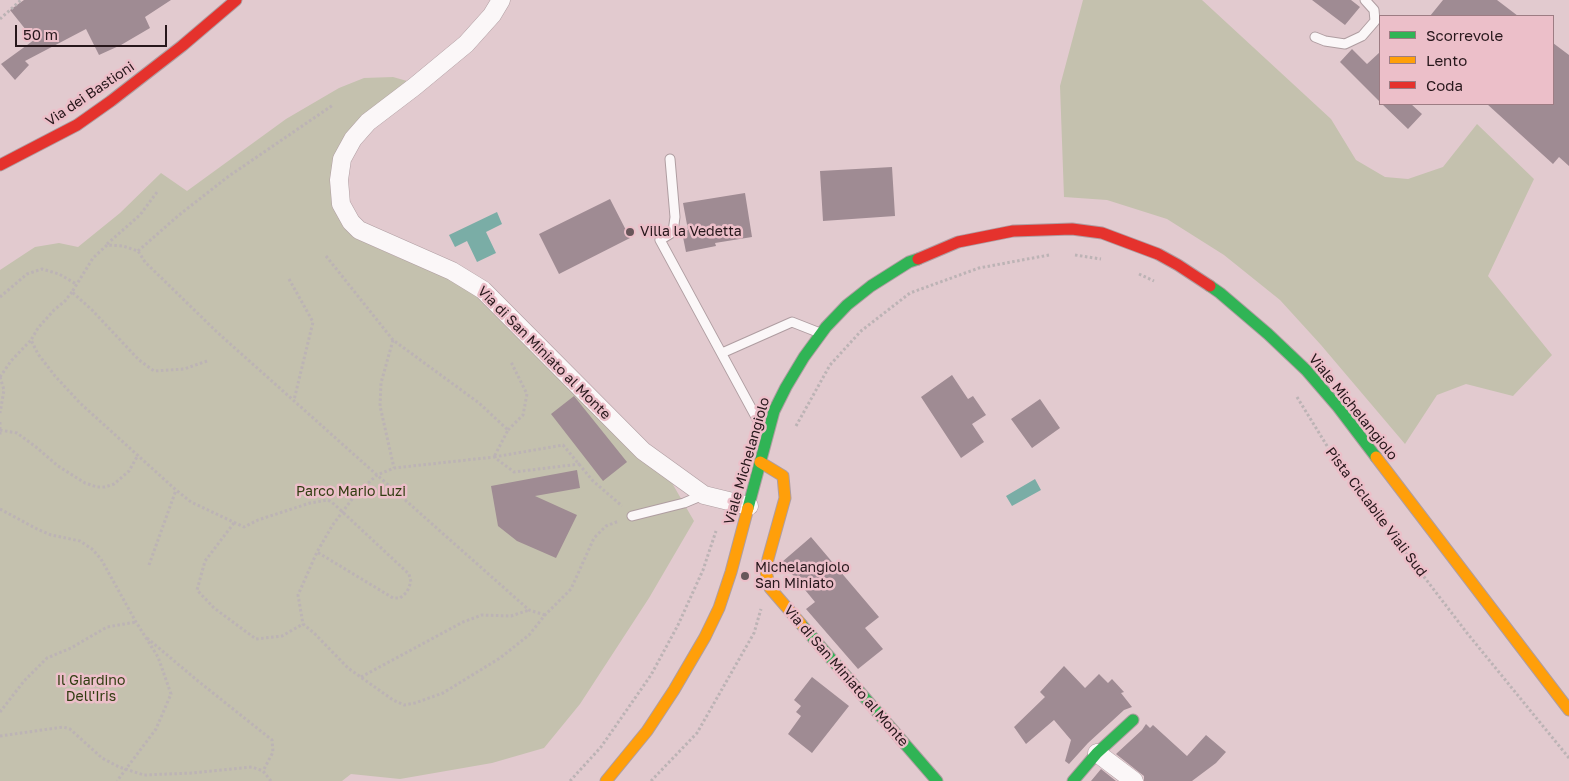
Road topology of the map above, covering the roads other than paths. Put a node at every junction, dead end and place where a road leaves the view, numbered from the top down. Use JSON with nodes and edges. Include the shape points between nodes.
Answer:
{"nodes":[{"id":1,"x":236,"y":0,"type":"edge"},
{"id":2,"x":501,"y":0,"type":"edge"},
{"id":3,"x":1365,"y":0,"type":"edge"},
{"id":4,"x":1315,"y":37,"type":"dead end"},
{"id":5,"x":670,"y":159,"type":"dead end"},
{"id":6,"x":0,"y":164,"type":"edge"},
{"id":7,"x":822,"y":333,"type":"junction"},
{"id":8,"x":722,"y":353,"type":"junction"},
{"id":9,"x":767,"y":436,"type":"junction"},
{"id":10,"x":760,"y":462,"type":"junction"},
{"id":11,"x":704,"y":495,"type":"junction"},
{"id":12,"x":749,"y":506,"type":"junction"},
{"id":13,"x":632,"y":516,"type":"road end"},
{"id":14,"x":1569,"y":710,"type":"edge"},
{"id":15,"x":1134,"y":720,"type":"dead end"},
{"id":16,"x":1097,"y":753,"type":"junction"},
{"id":17,"x":606,"y":781,"type":"edge"},
{"id":18,"x":937,"y":781,"type":"edge"},
{"id":19,"x":1073,"y":781,"type":"edge"},
{"id":20,"x":1134,"y":781,"type":"edge"}],
"edges":[{"from":1,"to":6,"type":"main road","name":"Via dei Bastioni","via":[[182,46],[77,125]]},
{"from":2,"to":11,"type":"street","name":"Via di San Miniato al Monte","via":[[466,44],[368,122],[353,138],[342,159],[339,180],[341,204],[350,222],[359,230],[452,271],[483,290],[643,451]]},
{"from":3,"to":4,"type":"lane","via":[[1374,10],[1375,21],[1362,36],[1345,44]]},
{"from":5,"to":8,"type":"lane","via":[[675,216],[673,232],[660,240]]},
{"from":7,"to":8,"type":"lane","via":[[792,322]]},
{"from":7,"to":9,"type":"main road","name":"Viale Michelangiolo","via":[[786,387],[774,411]]},
{"from":7,"to":14,"type":"main road","name":"Viale Michelangiolo","via":[[848,305],[909,262],[958,242],[987,235],[1013,231],[1102,233],[1158,254],[1220,292],[1306,370],[1338,407]]},
{"from":8,"to":9,"type":"lane"},
{"from":9,"to":10,"type":"main road","name":"Viale Michelangiolo"},
{"from":10,"to":12,"type":"main road","name":"Viale Michelangiolo"},
{"from":10,"to":18,"type":"main road","name":"Via di San Miniato al Monte","via":[[784,476],[785,498],[766,572],[770,588]]},
{"from":11,"to":12,"type":"street","name":"Via di San Miniato al Monte"},
{"from":11,"to":13,"type":"lane","via":[[684,504]]},
{"from":12,"to":17,"type":"main road","name":"Viale Michelangiolo","via":[[719,608],[705,637],[647,731]]},
{"from":15,"to":16,"type":"main road"},
{"from":16,"to":19,"type":"main road"},
{"from":16,"to":20,"type":"street"}]}
